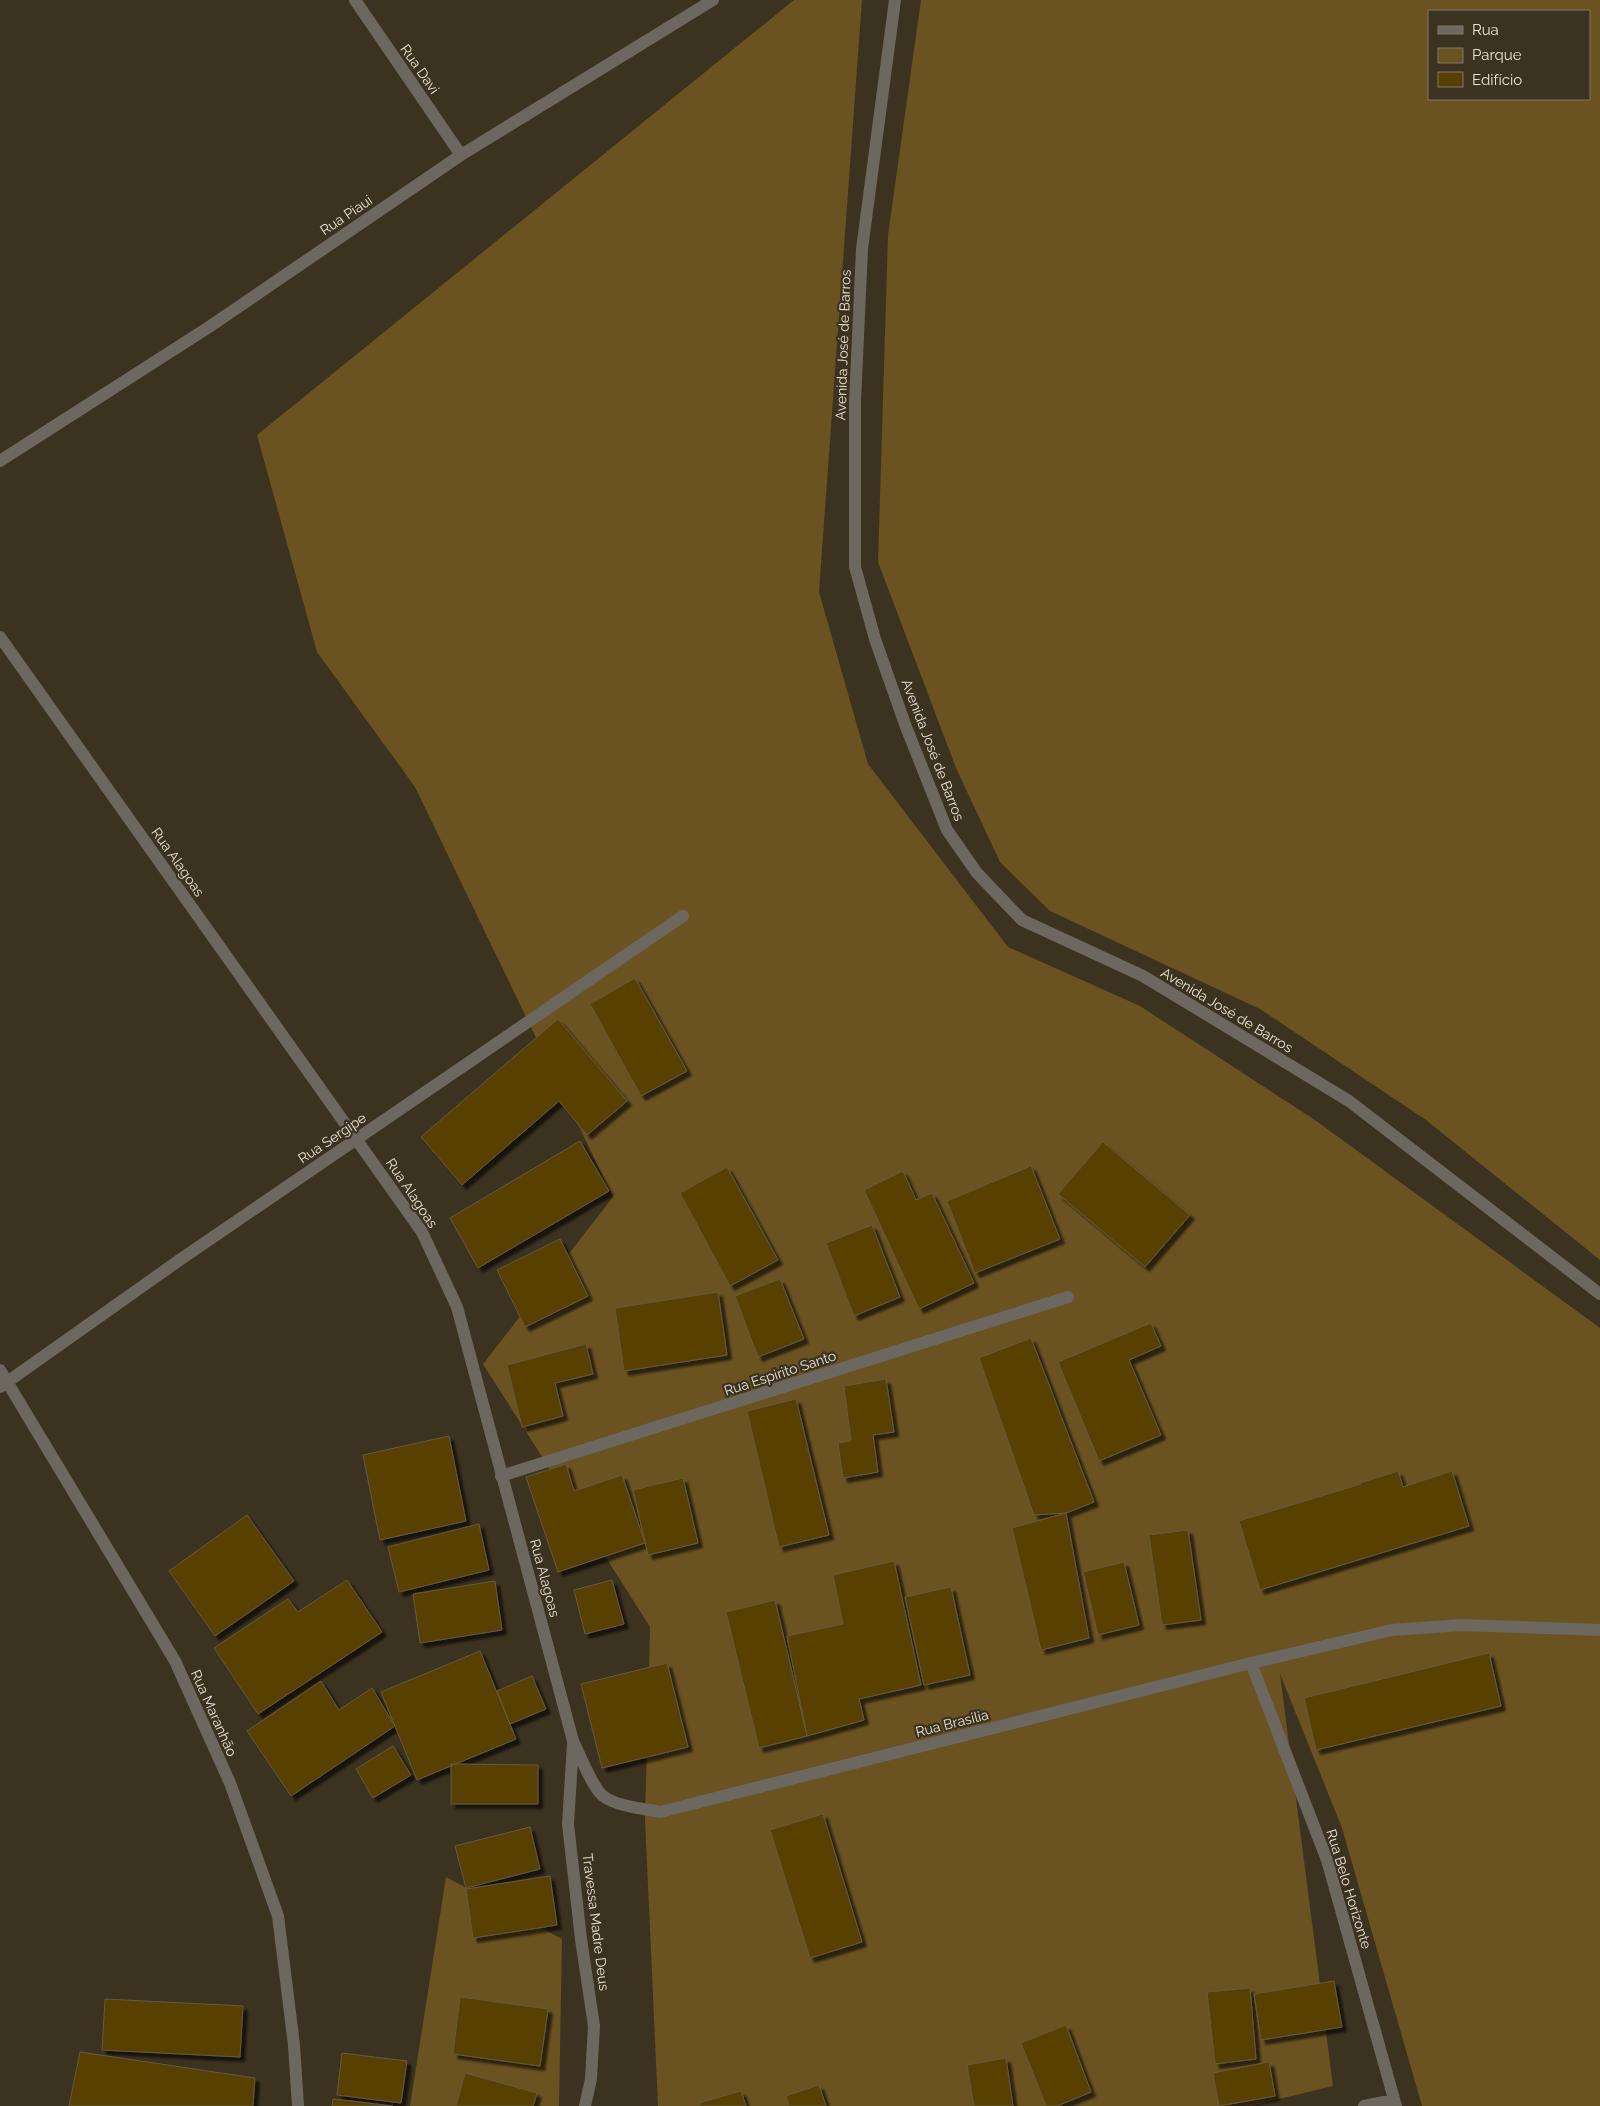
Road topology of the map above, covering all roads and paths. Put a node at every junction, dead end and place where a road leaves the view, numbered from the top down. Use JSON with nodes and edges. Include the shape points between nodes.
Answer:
{"nodes":[{"id":1,"x":355,"y":0,"type":"edge"},
{"id":2,"x":712,"y":0,"type":"edge"},
{"id":3,"x":895,"y":0,"type":"edge"},
{"id":4,"x":461,"y":155,"type":"junction"},
{"id":5,"x":0,"y":461,"type":"edge"},
{"id":6,"x":0,"y":637,"type":"edge"},
{"id":7,"x":683,"y":916,"type":"dead end"},
{"id":8,"x":357,"y":1139,"type":"junction"},
{"id":9,"x":1600,"y":1294,"type":"edge"},
{"id":10,"x":1068,"y":1298,"type":"dead end"},
{"id":11,"x":0,"y":1370,"type":"edge"},
{"id":12,"x":4,"y":1384,"type":"edge"},
{"id":13,"x":501,"y":1476,"type":"junction"},
{"id":14,"x":1600,"y":1630,"type":"edge"},
{"id":15,"x":1252,"y":1663,"type":"junction"},
{"id":16,"x":573,"y":1741,"type":"junction"},
{"id":17,"x":660,"y":1812,"type":"joint"},
{"id":18,"x":1395,"y":2103,"type":"edge"},
{"id":19,"x":298,"y":2106,"type":"edge"},
{"id":20,"x":585,"y":2106,"type":"edge"},
{"id":21,"x":1364,"y":2106,"type":"edge"}],
"edges":[{"from":1,"to":4,"type":"street","name":"Rua Davi"},
{"from":2,"to":4,"type":"street","name":"Rua Piaui"},
{"from":3,"to":9,"type":"street","name":"Avenida José de Barros","via":[[862,249],[855,402],[855,567],[875,639],[947,830],[976,873],[1022,920],[1143,976],[1349,1101]]},
{"from":4,"to":5,"type":"street","name":"Rua Piaui","via":[[209,327]]},
{"from":6,"to":8,"type":"street","name":"Rua Alagoas"},
{"from":7,"to":8,"type":"street","name":"Rua Sergipe"},
{"from":8,"to":12,"type":"street","name":"Rua Sergipe"},
{"from":8,"to":13,"type":"street","name":"Rua Alagoas","via":[[422,1232],[457,1307]]},
{"from":10,"to":13,"type":"street","name":"Rua Espirito Santo"},
{"from":11,"to":12,"type":"street","name":"Rua Maranhão"},
{"from":12,"to":19,"type":"street","name":"Rua Maranhão","via":[[174,1661],[230,1783],[278,1916]]},
{"from":13,"to":16,"type":"street","name":"Rua Alagoas"},
{"from":14,"to":15,"type":"street","name":"Rua Brasilia","via":[[1461,1625],[1392,1630]]},
{"from":15,"to":17,"type":"street","name":"Rua Brasilia"},
{"from":15,"to":18,"type":"street","name":"Rua Belo Horizonte","via":[[1327,1860]]},
{"from":16,"to":17,"type":"street","name":"Rua Alagoas","via":[[603,1796],[622,1805]]},
{"from":16,"to":20,"type":"street","name":"Travessa Madre Deus","via":[[568,1824],[594,2026],[591,2079]]},
{"from":18,"to":21,"type":"street"}]}
